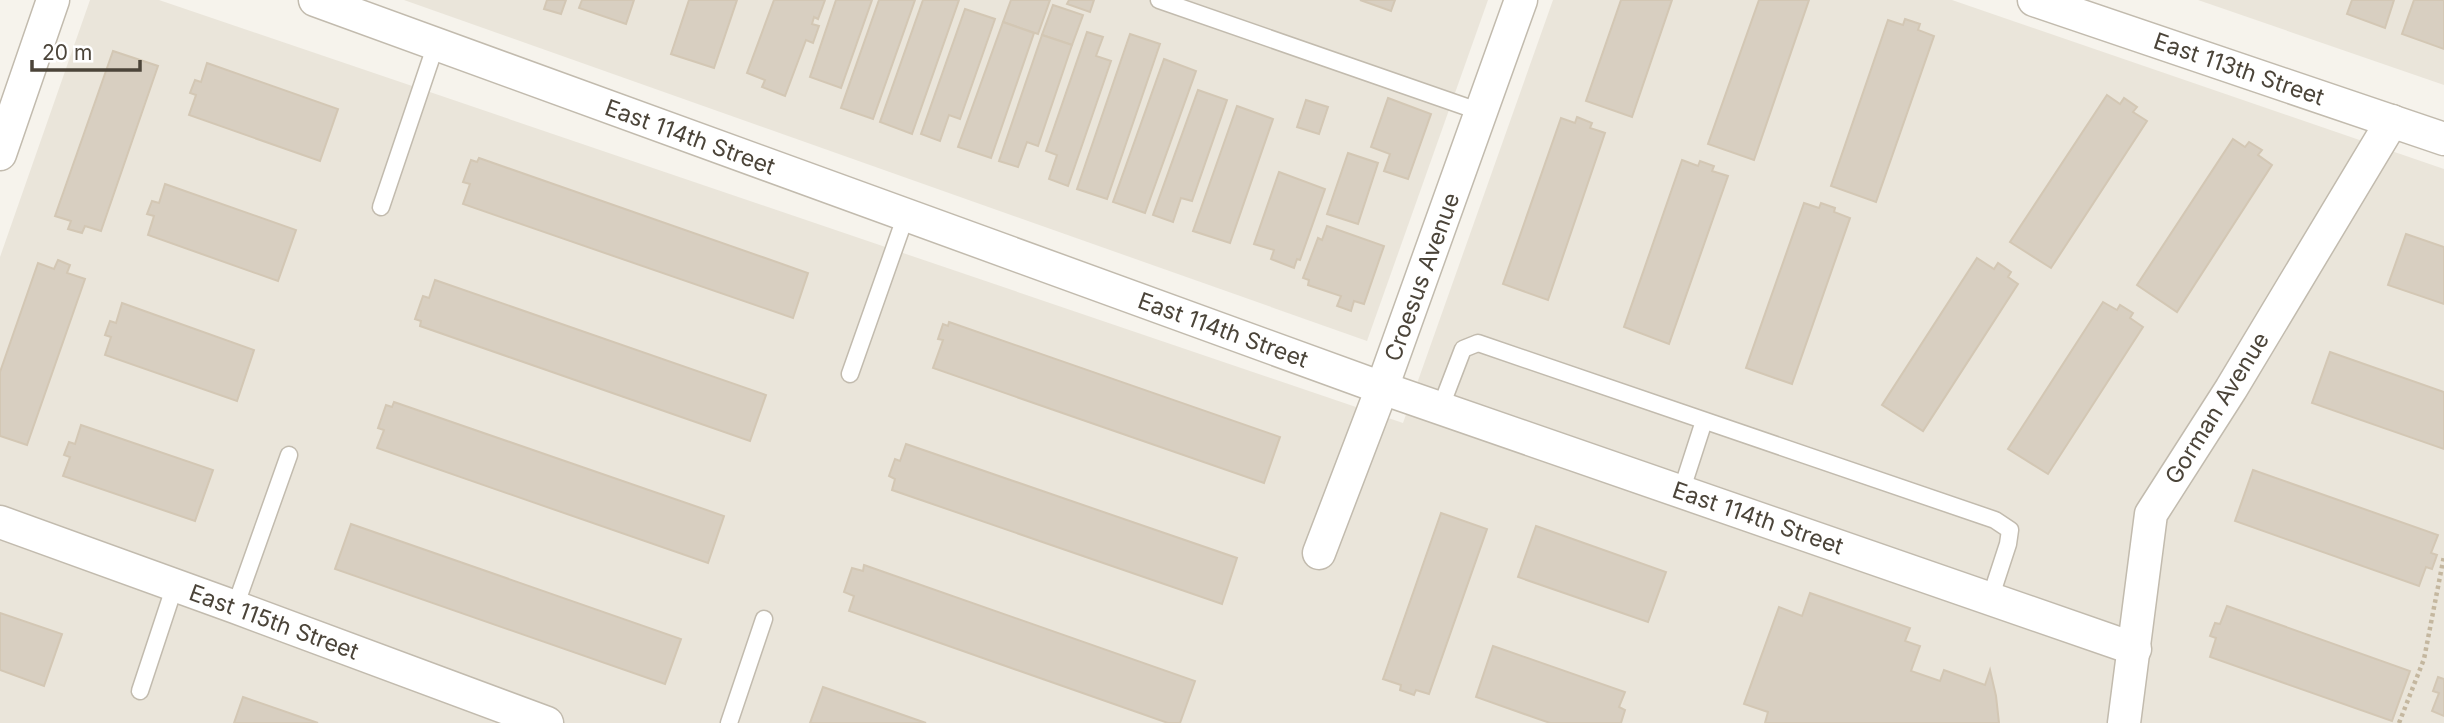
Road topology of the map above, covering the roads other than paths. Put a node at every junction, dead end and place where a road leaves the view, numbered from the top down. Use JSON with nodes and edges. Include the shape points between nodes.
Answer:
{"nodes":[{"id":1,"x":53,"y":0,"type":"edge"},
{"id":2,"x":315,"y":0,"type":"edge"},
{"id":3,"x":1159,"y":0,"type":"edge"},
{"id":4,"x":1521,"y":0,"type":"edge"},
{"id":5,"x":2034,"y":0,"type":"edge"},
{"id":6,"x":436,"y":44,"type":"junction"},
{"id":7,"x":1481,"y":112,"type":"junction"},
{"id":8,"x":2392,"y":121,"type":"junction"},
{"id":9,"x":2444,"y":139,"type":"edge"},
{"id":10,"x":0,"y":154,"type":"edge"},
{"id":11,"x":381,"y":207,"type":"dead end"},
{"id":12,"x":906,"y":215,"type":"junction"},
{"id":13,"x":850,"y":374,"type":"dead end"},
{"id":14,"x":1382,"y":388,"type":"junction"},
{"id":15,"x":1440,"y":409,"type":"junction"},
{"id":16,"x":1704,"y":421,"type":"junction"},
{"id":17,"x":289,"y":455,"type":"dead end"},
{"id":18,"x":1681,"y":492,"type":"junction"},
{"id":19,"x":0,"y":522,"type":"edge"},
{"id":20,"x":1319,"y":553,"type":"dead end"},
{"id":21,"x":175,"y":585,"type":"junction"},
{"id":22,"x":1990,"y":599,"type":"junction"},
{"id":23,"x":235,"y":607,"type":"junction"},
{"id":24,"x":764,"y":619,"type":"dead end"},
{"id":25,"x":2135,"y":649,"type":"junction"},
{"id":26,"x":140,"y":691,"type":"dead end"},
{"id":27,"x":531,"y":720,"type":"edge"},
{"id":28,"x":729,"y":723,"type":"edge"},
{"id":29,"x":2124,"y":723,"type":"edge"}],
"edges":[{"from":1,"to":10,"type":"street"},
{"from":2,"to":6,"type":"street","name":"East 114th Street"},
{"from":3,"to":7,"type":"lane"},
{"from":4,"to":7,"type":"street","name":"Croesus Avenue"},
{"from":5,"to":8,"type":"street","name":"East 113th Street"},
{"from":6,"to":11,"type":"lane"},
{"from":6,"to":12,"type":"street","name":"East 114th Street"},
{"from":7,"to":14,"type":"street","name":"Croesus Avenue"},
{"from":8,"to":9,"type":"street","name":"East 113th Street"},
{"from":8,"to":25,"type":"street","name":"Gorman Avenue","via":[[2151,514]]},
{"from":12,"to":13,"type":"lane"},
{"from":12,"to":14,"type":"street","name":"East 114th Street"},
{"from":14,"to":15,"type":"street","name":"East 114th Street"},
{"from":14,"to":20,"type":"street","name":"Croesus Avenue"},
{"from":15,"to":16,"type":"lane","via":[[1463,349],[1478,343]]},
{"from":15,"to":18,"type":"street","name":"East 114th Street"},
{"from":16,"to":18,"type":"lane"},
{"from":16,"to":22,"type":"lane","via":[[2008,527],[2008,544]]},
{"from":17,"to":23,"type":"lane"},
{"from":18,"to":22,"type":"street","name":"East 114th Street"},
{"from":19,"to":21,"type":"street","name":"East 115th Street"},
{"from":21,"to":23,"type":"street","name":"East 115th Street"},
{"from":21,"to":26,"type":"lane"},
{"from":22,"to":25,"type":"street","name":"East 114th Street"},
{"from":23,"to":27,"type":"street","name":"East 115th Street"},
{"from":24,"to":28,"type":"lane"},
{"from":25,"to":29,"type":"street","name":"Gorman Avenue"}]}
